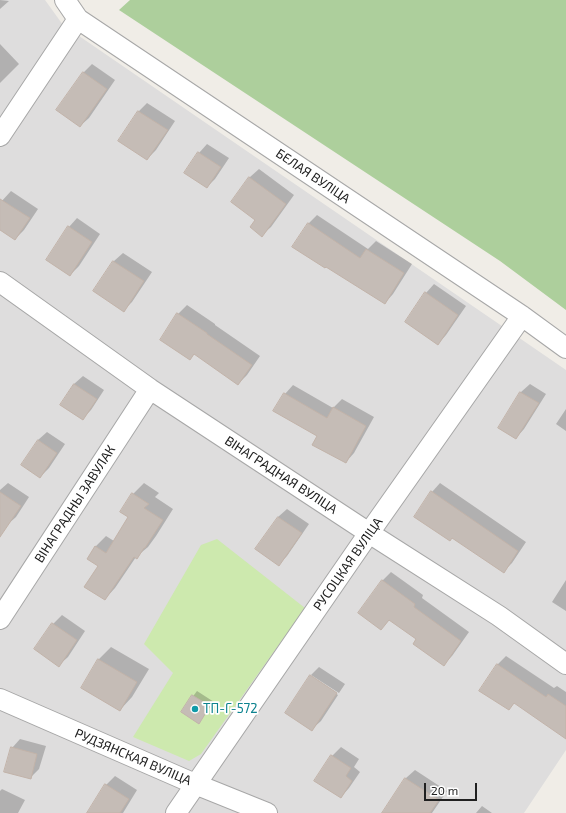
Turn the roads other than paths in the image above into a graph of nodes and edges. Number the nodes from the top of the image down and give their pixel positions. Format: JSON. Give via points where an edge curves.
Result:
{"nodes":[{"id":1,"x":65,"y":0,"type":"edge"},
{"id":2,"x":78,"y":19,"type":"junction"},
{"id":3,"x":0,"y":136,"type":"edge"},
{"id":4,"x":0,"y":282,"type":"edge"},
{"id":5,"x":522,"y":316,"type":"junction"},
{"id":6,"x":566,"y":348,"type":"edge"},
{"id":7,"x":150,"y":389,"type":"junction"},
{"id":8,"x":369,"y":533,"type":"junction"},
{"id":9,"x":0,"y":619,"type":"edge"},
{"id":10,"x":566,"y":664,"type":"edge"},
{"id":11,"x":0,"y":699,"type":"edge"},
{"id":12,"x":195,"y":784,"type":"junction"},
{"id":13,"x":176,"y":813,"type":"edge"},
{"id":14,"x":267,"y":813,"type":"edge"}],
"edges":[{"from":1,"to":2,"type":"street","name":"БЕЛАЯ ВУЛІЦА"},
{"from":2,"to":3,"type":"street"},
{"from":2,"to":5,"type":"street","name":"БЕЛАЯ ВУЛІЦА"},
{"from":4,"to":7,"type":"street","name":"ВІНАГРАДНАЯ ВУЛІЦА"},
{"from":5,"to":6,"type":"street","name":"БЕЛАЯ ВУЛІЦА"},
{"from":5,"to":8,"type":"street","name":"РУСОЦКАЯ ВУЛІЦА"},
{"from":7,"to":8,"type":"street","name":"ВІНАГРАДНАЯ ВУЛІЦА"},
{"from":7,"to":9,"type":"street","name":"ВІНАГРАДНЫ ЗАВУЛАК"},
{"from":8,"to":10,"type":"street","name":"ВІНАГРАДНАЯ ВУЛІЦА","via":[[499,616]]},
{"from":8,"to":12,"type":"street","name":"РУСОЦКАЯ ВУЛІЦА"},
{"from":11,"to":12,"type":"street","name":"РУДЗЯНСКАЯ ВУЛІЦА"},
{"from":12,"to":13,"type":"street","name":"РУСОЦКАЯ ВУЛІЦА"},
{"from":12,"to":14,"type":"street","name":"РУДЗЯНСКАЯ ВУЛІЦА"}]}
